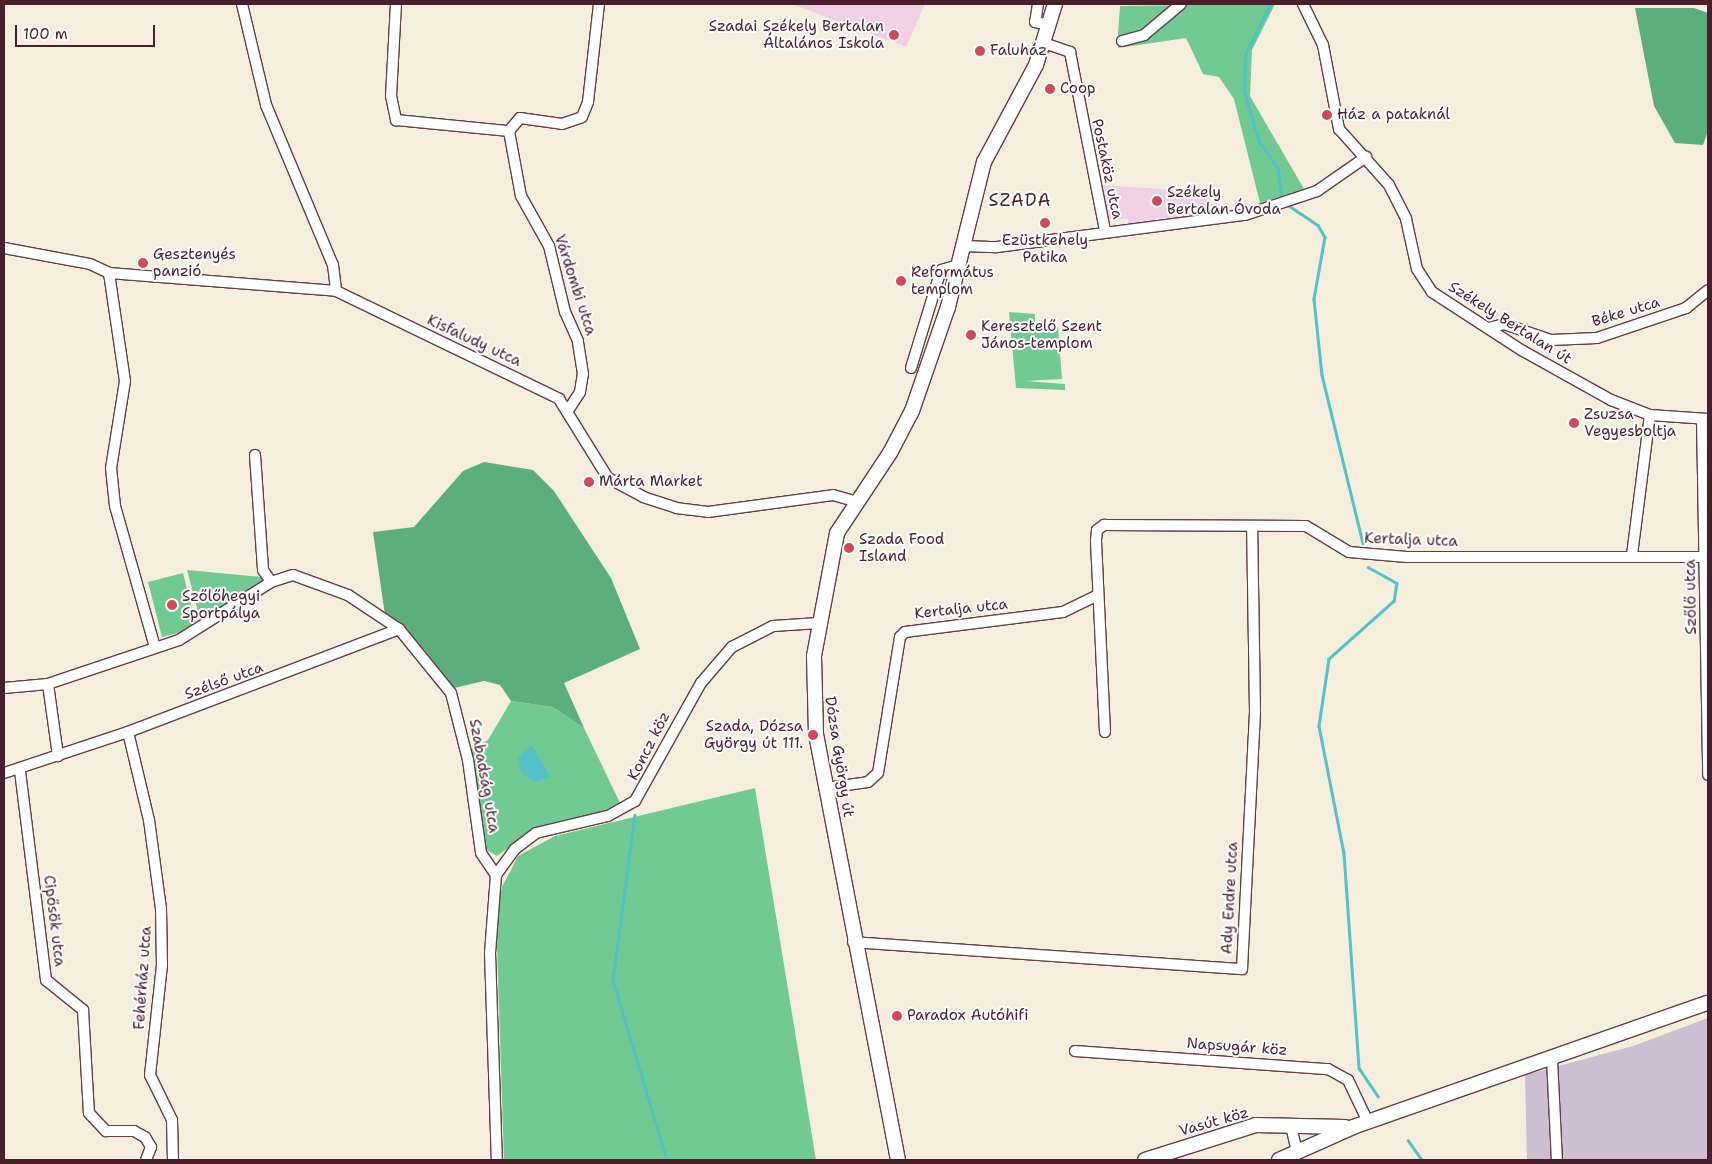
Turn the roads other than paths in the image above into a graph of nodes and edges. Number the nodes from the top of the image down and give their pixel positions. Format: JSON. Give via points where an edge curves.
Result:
{"nodes":[{"id":1,"x":242,"y":4,"type":"edge"},
{"id":2,"x":396,"y":4,"type":"edge"},
{"id":3,"x":599,"y":4,"type":"edge"},
{"id":4,"x":1038,"y":4,"type":"edge"},
{"id":5,"x":1054,"y":4,"type":"edge"},
{"id":6,"x":1181,"y":4,"type":"edge"},
{"id":7,"x":1303,"y":4,"type":"edge"},
{"id":8,"x":1049,"y":25,"type":"junction"},
{"id":9,"x":1122,"y":41,"type":"dead end"},
{"id":10,"x":1044,"y":42,"type":"junction"},
{"id":11,"x":509,"y":132,"type":"junction"},
{"id":12,"x":1366,"y":157,"type":"junction"},
{"id":13,"x":1105,"y":231,"type":"junction"},
{"id":14,"x":963,"y":246,"type":"junction"},
{"id":15,"x":4,"y":248,"type":"edge"},
{"id":16,"x":959,"y":265,"type":"junction"},
{"id":17,"x":109,"y":273,"type":"junction"},
{"id":18,"x":336,"y":290,"type":"junction"},
{"id":19,"x":1708,"y":290,"type":"edge"},
{"id":20,"x":1488,"y":328,"type":"junction"},
{"id":21,"x":911,"y":368,"type":"dead end"},
{"id":22,"x":569,"y":409,"type":"junction"},
{"id":23,"x":1650,"y":415,"type":"junction"},
{"id":24,"x":1705,"y":419,"type":"edge"},
{"id":25,"x":255,"y":455,"type":"dead end"},
{"id":26,"x":854,"y":501,"type":"junction"},
{"id":27,"x":1252,"y":528,"type":"junction"},
{"id":28,"x":1632,"y":555,"type":"junction"},
{"id":29,"x":1707,"y":557,"type":"edge"},
{"id":30,"x":271,"y":582,"type":"junction"},
{"id":31,"x":1098,"y":595,"type":"junction"},
{"id":32,"x":819,"y":623,"type":"junction"},
{"id":33,"x":399,"y":629,"type":"junction"},
{"id":34,"x":155,"y":647,"type":"junction"},
{"id":35,"x":48,"y":684,"type":"junction"},
{"id":36,"x":4,"y":688,"type":"edge"},
{"id":37,"x":128,"y":732,"type":"junction"},
{"id":38,"x":1105,"y":732,"type":"dead end"},
{"id":39,"x":58,"y":756,"type":"junction"},
{"id":40,"x":20,"y":770,"type":"junction"},
{"id":41,"x":4,"y":773,"type":"edge"},
{"id":42,"x":1708,"y":775,"type":"edge"},
{"id":43,"x":826,"y":788,"type":"junction"},
{"id":44,"x":496,"y":875,"type":"junction"},
{"id":45,"x":853,"y":942,"type":"junction"},
{"id":46,"x":1708,"y":1003,"type":"edge"},
{"id":47,"x":1075,"y":1052,"type":"dead end"},
{"id":48,"x":1552,"y":1059,"type":"junction"},
{"id":49,"x":1368,"y":1122,"type":"junction"},
{"id":50,"x":1291,"y":1126,"type":"junction"},
{"id":51,"x":1353,"y":1126,"type":"junction"},
{"id":52,"x":1297,"y":1152,"type":"junction"},
{"id":53,"x":146,"y":1160,"type":"edge"},
{"id":54,"x":173,"y":1160,"type":"edge"},
{"id":55,"x":497,"y":1160,"type":"edge"},
{"id":56,"x":898,"y":1160,"type":"edge"},
{"id":57,"x":1145,"y":1160,"type":"edge"},
{"id":58,"x":1279,"y":1160,"type":"edge"},
{"id":59,"x":1557,"y":1160,"type":"edge"}],
"edges":[{"from":1,"to":18,"type":"street","via":[[266,105],[333,265]]},
{"from":2,"to":11,"type":"street","via":[[390,96],[396,120]]},
{"from":3,"to":11,"type":"street","via":[[588,102],[582,117],[562,124],[520,118]]},
{"from":4,"to":8,"type":"street","via":[[1036,22]]},
{"from":5,"to":8,"type":"main road","name":"Dózsa György út"},
{"from":6,"to":9,"type":"street","via":[[1144,35]]},
{"from":7,"to":12,"type":"street","name":"Székely Bertalan út","via":[[1323,45],[1339,129]]},
{"from":8,"to":10,"type":"main road","name":"Dózsa György út"},
{"from":10,"to":13,"type":"street","name":"Postaköz utca","via":[[1068,49]]},
{"from":10,"to":14,"type":"main road","name":"Dózsa György út","via":[[984,162]]},
{"from":11,"to":22,"type":"street","name":"Várdombi utca","via":[[521,196],[549,246],[565,312],[578,341],[583,374],[580,392]]},
{"from":12,"to":13,"type":"street","via":[[1332,183],[1294,200],[1235,216]]},
{"from":12,"to":20,"type":"street","name":"Székely Bertalan út","via":[[1399,202],[1417,269],[1427,286]]},
{"from":13,"to":14,"type":"street","via":[[997,247]]},
{"from":14,"to":16,"type":"main road","name":"Dózsa György út"},
{"from":15,"to":17,"type":"street","via":[[90,264]]},
{"from":16,"to":21,"type":"street","via":[[941,270]]},
{"from":16,"to":26,"type":"main road","name":"Dózsa György út","via":[[909,416],[890,453]]},
{"from":17,"to":18,"type":"street"},
{"from":17,"to":34,"type":"street","via":[[125,381],[111,468],[115,506]]},
{"from":18,"to":22,"type":"street","name":"Kisfaludy utca","via":[[540,388]]},
{"from":19,"to":20,"type":"street","name":"Béke utca","via":[[1686,308],[1597,338],[1551,340],[1504,324]]},
{"from":20,"to":23,"type":"street","name":"Székely Bertalan út","via":[[1564,375]]},
{"from":22,"to":26,"type":"street","name":"Kisfaludy utca","via":[[602,472],[643,497],[708,512],[834,495]]},
{"from":23,"to":24,"type":"street","name":"Székely Bertalan út"},
{"from":23,"to":28,"type":"street"},
{"from":24,"to":29,"type":"street","name":"Szőlő utca"},
{"from":25,"to":30,"type":"street","via":[[263,570]]},
{"from":26,"to":32,"type":"main road","name":"Dózsa György út","via":[[837,533]]},
{"from":27,"to":28,"type":"street","name":"Kertalja utca","via":[[1306,526],[1349,552],[1398,556]]},
{"from":27,"to":31,"type":"street","name":"Kertalja utca","via":[[1104,525],[1097,530],[1096,540]]},
{"from":27,"to":45,"type":"street","name":"Ady Endre utca","via":[[1255,711],[1242,969]]},
{"from":28,"to":29,"type":"street","name":"Kertalja utca"},
{"from":29,"to":42,"type":"street","name":"Szőlő utca"},
{"from":30,"to":33,"type":"street","name":"Szabadság utca","via":[[300,576],[348,595]]},
{"from":30,"to":34,"type":"street","name":"Szabadság utca","via":[[195,632]]},
{"from":31,"to":38,"type":"street","name":"Kertalja utca"},
{"from":31,"to":43,"type":"street","name":"Kertalja utca","via":[[1063,612],[905,632],[900,637],[878,773],[868,782]]},
{"from":32,"to":43,"type":"main road","name":"Dózsa György út","via":[[812,684]]},
{"from":32,"to":44,"type":"street","name":"Koncz köz","via":[[773,626],[732,647],[700,683],[635,801],[608,816],[536,833],[515,849]]},
{"from":33,"to":37,"type":"street","name":"Szélső utca"},
{"from":33,"to":44,"type":"street","name":"Szabadság utca","via":[[451,692],[468,760],[481,852]]},
{"from":34,"to":35,"type":"street","name":"Szabadság utca"},
{"from":35,"to":36,"type":"street","name":"Szabadság utca"},
{"from":35,"to":39,"type":"street"},
{"from":37,"to":39,"type":"street","name":"Szélső utca"},
{"from":37,"to":54,"type":"street","name":"Fehérház utca","via":[[149,820],[163,926],[150,1082],[170,1111]]},
{"from":39,"to":40,"type":"street","name":"Szélső utca"},
{"from":40,"to":41,"type":"street","name":"Szélső utca"},
{"from":40,"to":53,"type":"street","name":"Cipősök utca","via":[[46,980],[83,1010],[89,1113],[106,1131],[134,1131],[145,1137],[151,1148]]},
{"from":43,"to":45,"type":"main road","name":"Dózsa György út"},
{"from":44,"to":55,"type":"street","via":[[490,943]]},
{"from":45,"to":56,"type":"main road","name":"Dózsa György út"},
{"from":46,"to":48,"type":"main road"},
{"from":47,"to":49,"type":"street","name":"Napsugár köz","via":[[1328,1069],[1348,1080]]},
{"from":48,"to":49,"type":"main road"},
{"from":48,"to":59,"type":"street"},
{"from":49,"to":51,"type":"main road"},
{"from":50,"to":51,"type":"main road","name":"Vasút köz"},
{"from":50,"to":52,"type":"street"},
{"from":50,"to":57,"type":"main road","name":"Vasút köz","via":[[1235,1130]]},
{"from":51,"to":52,"type":"main road"},
{"from":52,"to":58,"type":"main road"}]}
